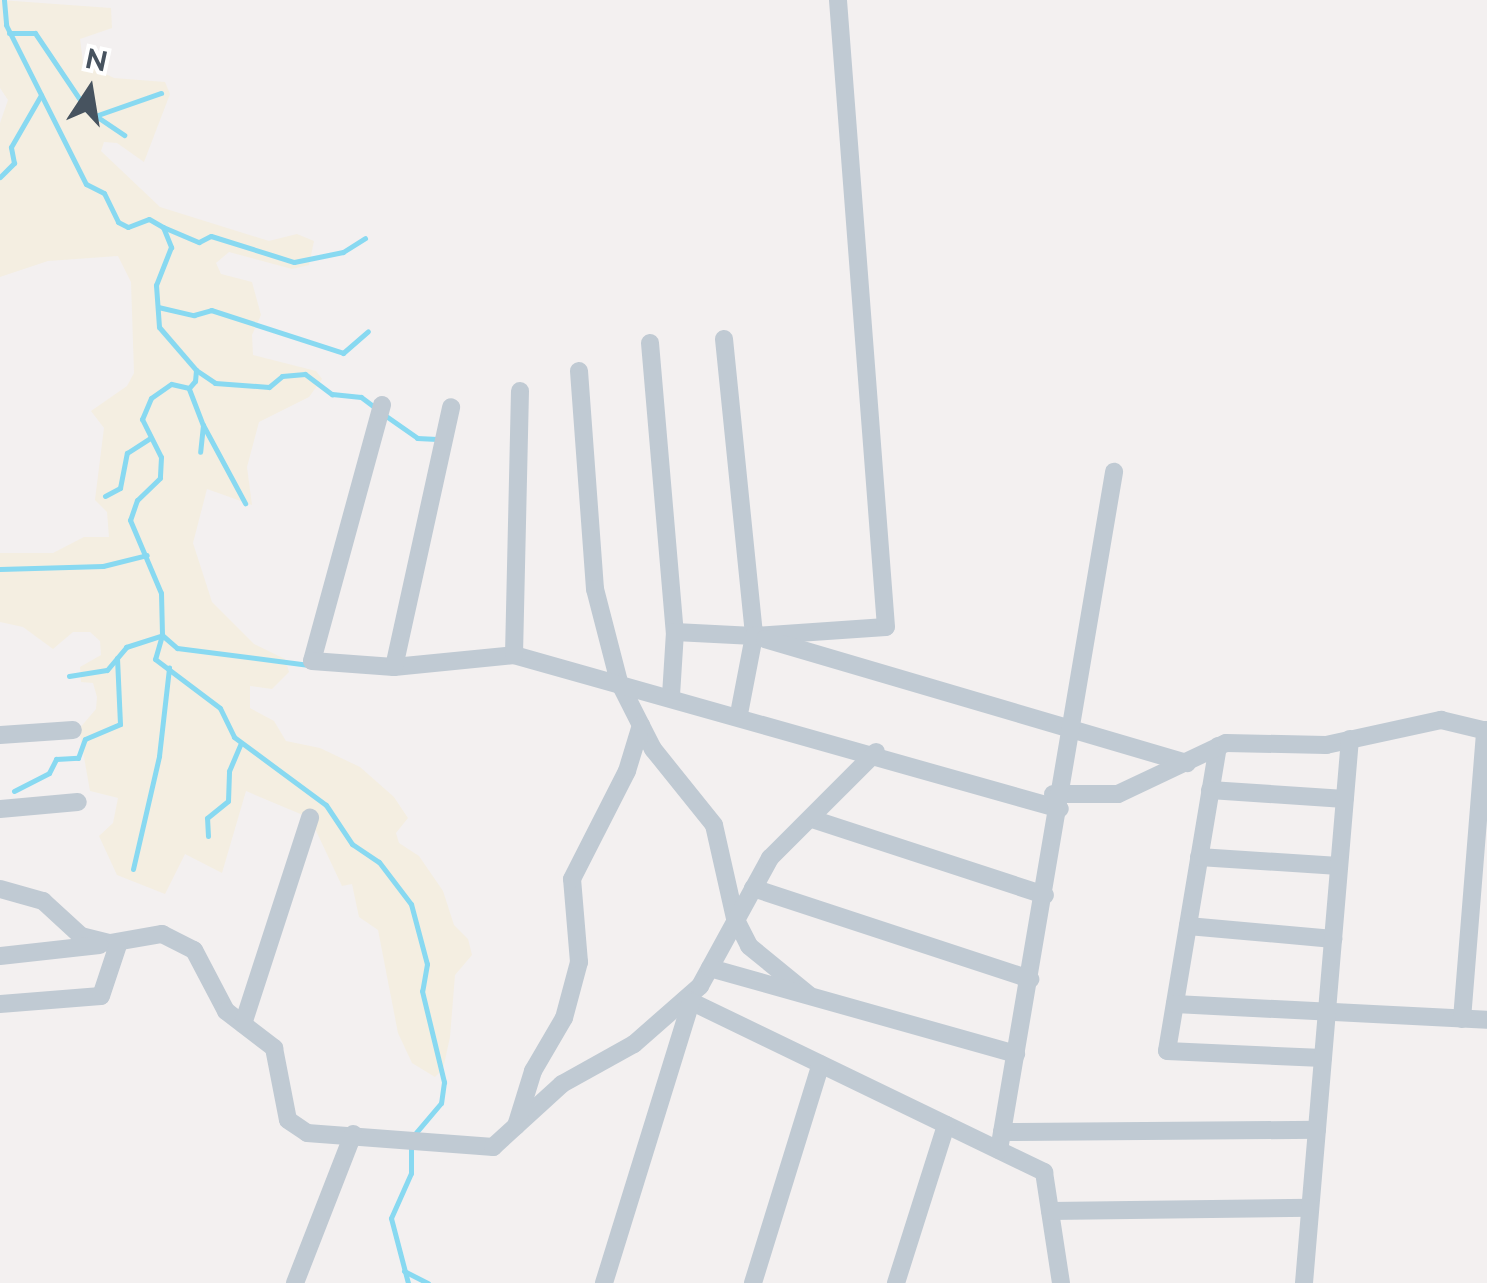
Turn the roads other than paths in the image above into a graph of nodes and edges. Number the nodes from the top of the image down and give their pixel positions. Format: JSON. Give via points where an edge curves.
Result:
{"nodes":[{"id":1,"x":838,"y":0,"type":"edge"},
{"id":2,"x":724,"y":339,"type":"dead end"},
{"id":3,"x":650,"y":343,"type":"dead end"},
{"id":4,"x":579,"y":371,"type":"dead end"},
{"id":5,"x":520,"y":392,"type":"dead end"},
{"id":6,"x":382,"y":404,"type":"dead end"},
{"id":7,"x":452,"y":407,"type":"dead end"},
{"id":8,"x":1114,"y":472,"type":"dead end"},
{"id":9,"x":674,"y":632,"type":"junction"},
{"id":10,"x":754,"y":636,"type":"junction"},
{"id":11,"x":514,"y":655,"type":"junction"},
{"id":12,"x":394,"y":667,"type":"junction"},
{"id":13,"x":620,"y":682,"type":"junction"},
{"id":14,"x":672,"y":696,"type":"junction"},
{"id":15,"x":739,"y":714,"type":"junction"},
{"id":16,"x":641,"y":725,"type":"junction"},
{"id":17,"x":1068,"y":728,"type":"junction"},
{"id":18,"x":73,"y":730,"type":"dead end"},
{"id":19,"x":1486,"y":731,"type":"edge"},
{"id":20,"x":0,"y":735,"type":"edge"},
{"id":21,"x":1350,"y":739,"type":"junction"},
{"id":22,"x":1218,"y":746,"type":"junction"},
{"id":23,"x":876,"y":752,"type":"junction"},
{"id":24,"x":1187,"y":763,"type":"junction"},
{"id":25,"x":1210,"y":790,"type":"junction"},
{"id":26,"x":1345,"y":799,"type":"junction"},
{"id":27,"x":1062,"y":801,"type":"junction"},
{"id":28,"x":78,"y":802,"type":"dead end"},
{"id":29,"x":0,"y":808,"type":"edge"},
{"id":30,"x":310,"y":818,"type":"dead end"},
{"id":31,"x":812,"y":819,"type":"junction"},
{"id":32,"x":1481,"y":856,"type":"edge"},
{"id":33,"x":1199,"y":857,"type":"junction"},
{"id":34,"x":1339,"y":866,"type":"junction"},
{"id":35,"x":753,"y":888,"type":"junction"},
{"id":36,"x":0,"y":890,"type":"edge"},
{"id":37,"x":1044,"y":896,"type":"junction"},
{"id":38,"x":735,"y":918,"type":"junction"},
{"id":39,"x":1188,"y":926,"type":"junction"},
{"id":40,"x":1333,"y":940,"type":"junction"},
{"id":41,"x":1478,"y":940,"type":"edge"},
{"id":42,"x":114,"y":943,"type":"junction"},
{"id":43,"x":0,"y":956,"type":"edge"},
{"id":44,"x":710,"y":968,"type":"junction"},
{"id":45,"x":1030,"y":979,"type":"junction"},
{"id":46,"x":808,"y":995,"type":"junction"},
{"id":47,"x":688,"y":1000,"type":"junction"},
{"id":48,"x":0,"y":1004,"type":"edge"},
{"id":49,"x":1174,"y":1004,"type":"junction"},
{"id":50,"x":1327,"y":1014,"type":"junction"},
{"id":51,"x":1462,"y":1020,"type":"junction"},
{"id":52,"x":1487,"y":1020,"type":"edge"},
{"id":53,"x":243,"y":1024,"type":"junction"},
{"id":54,"x":1016,"y":1054,"type":"junction"},
{"id":55,"x":1323,"y":1058,"type":"junction"},
{"id":56,"x":821,"y":1064,"type":"junction"},
{"id":57,"x":946,"y":1125,"type":"junction"},
{"id":58,"x":516,"y":1126,"type":"junction"},
{"id":59,"x":1317,"y":1130,"type":"junction"},
{"id":60,"x":354,"y":1134,"type":"junction"},
{"id":61,"x":1001,"y":1141,"type":"junction"},
{"id":62,"x":1310,"y":1208,"type":"junction"},
{"id":63,"x":1050,"y":1211,"type":"junction"},
{"id":64,"x":295,"y":1283,"type":"edge"},
{"id":65,"x":604,"y":1283,"type":"edge"},
{"id":66,"x":753,"y":1283,"type":"edge"},
{"id":67,"x":896,"y":1283,"type":"edge"},
{"id":68,"x":1062,"y":1283,"type":"edge"},
{"id":69,"x":1304,"y":1283,"type":"edge"}],
"edges":[{"from":1,"to":10,"type":"street","via":[[886,627]]},
{"from":2,"to":10,"type":"street"},
{"from":3,"to":9,"type":"street"},
{"from":4,"to":13,"type":"street","via":[[595,589]]},
{"from":5,"to":11,"type":"street"},
{"from":6,"to":12,"type":"street","via":[[312,662]]},
{"from":7,"to":12,"type":"street"},
{"from":8,"to":17,"type":"street"},
{"from":9,"to":10,"type":"street"},
{"from":9,"to":14,"type":"street"},
{"from":10,"to":15,"type":"street"},
{"from":10,"to":17,"type":"street"},
{"from":11,"to":12,"type":"street"},
{"from":11,"to":13,"type":"street"},
{"from":13,"to":14,"type":"street"},
{"from":13,"to":16,"type":"street"},
{"from":14,"to":15,"type":"street"},
{"from":15,"to":23,"type":"street"},
{"from":16,"to":38,"type":"street","via":[[714,825]]},
{"from":16,"to":58,"type":"street","via":[[620,785],[572,879],[579,962],[564,1018],[533,1071]]},
{"from":17,"to":24,"type":"street"},
{"from":17,"to":27,"type":"street"},
{"from":18,"to":20,"type":"street"},
{"from":19,"to":21,"type":"street","via":[[1441,720]]},
{"from":19,"to":32,"type":"street"},
{"from":21,"to":22,"type":"street"},
{"from":21,"to":26,"type":"street"},
{"from":22,"to":24,"type":"street"},
{"from":22,"to":25,"type":"street"},
{"from":23,"to":27,"type":"street","via":[[1021,796]]},
{"from":23,"to":31,"type":"street"},
{"from":24,"to":27,"type":"street","via":[[1118,794]]},
{"from":25,"to":26,"type":"street"},
{"from":25,"to":33,"type":"street"},
{"from":26,"to":34,"type":"street"},
{"from":27,"to":37,"type":"street"},
{"from":28,"to":29,"type":"street"},
{"from":30,"to":53,"type":"street"},
{"from":31,"to":35,"type":"street","via":[[770,858]]},
{"from":31,"to":37,"type":"street"},
{"from":32,"to":41,"type":"street"},
{"from":33,"to":34,"type":"street"},
{"from":33,"to":39,"type":"street"},
{"from":34,"to":40,"type":"street"},
{"from":35,"to":38,"type":"street"},
{"from":35,"to":45,"type":"street"},
{"from":36,"to":42,"type":"street","via":[[43,901],[81,936]]},
{"from":37,"to":45,"type":"street"},
{"from":38,"to":44,"type":"street"},
{"from":38,"to":46,"type":"street","via":[[749,946]]},
{"from":39,"to":40,"type":"street"},
{"from":39,"to":49,"type":"street"},
{"from":40,"to":50,"type":"street"},
{"from":41,"to":51,"type":"street"},
{"from":42,"to":43,"type":"street"},
{"from":42,"to":48,"type":"street","via":[[101,996]]},
{"from":42,"to":53,"type":"street","via":[[162,934],[194,950],[226,1011]]},
{"from":44,"to":46,"type":"street"},
{"from":44,"to":47,"type":"street"},
{"from":45,"to":54,"type":"street"},
{"from":46,"to":54,"type":"street"},
{"from":47,"to":56,"type":"street"},
{"from":47,"to":58,"type":"street","via":[[634,1044],[562,1084]]},
{"from":47,"to":65,"type":"street"},
{"from":49,"to":50,"type":"street"},
{"from":49,"to":55,"type":"street","via":[[1166,1051]]},
{"from":50,"to":51,"type":"street"},
{"from":50,"to":55,"type":"street"},
{"from":51,"to":52,"type":"street"},
{"from":53,"to":60,"type":"street","via":[[274,1048],[288,1120],[307,1133]]},
{"from":54,"to":61,"type":"street"},
{"from":55,"to":59,"type":"street"},
{"from":56,"to":57,"type":"street"},
{"from":56,"to":66,"type":"street"},
{"from":57,"to":61,"type":"street"},
{"from":57,"to":67,"type":"street"},
{"from":58,"to":60,"type":"street","via":[[493,1147]]},
{"from":59,"to":61,"type":"street"},
{"from":59,"to":62,"type":"street"},
{"from":60,"to":64,"type":"street"},
{"from":61,"to":63,"type":"street","via":[[1044,1172]]},
{"from":62,"to":63,"type":"street"},
{"from":62,"to":69,"type":"street"},
{"from":63,"to":68,"type":"street"}]}
